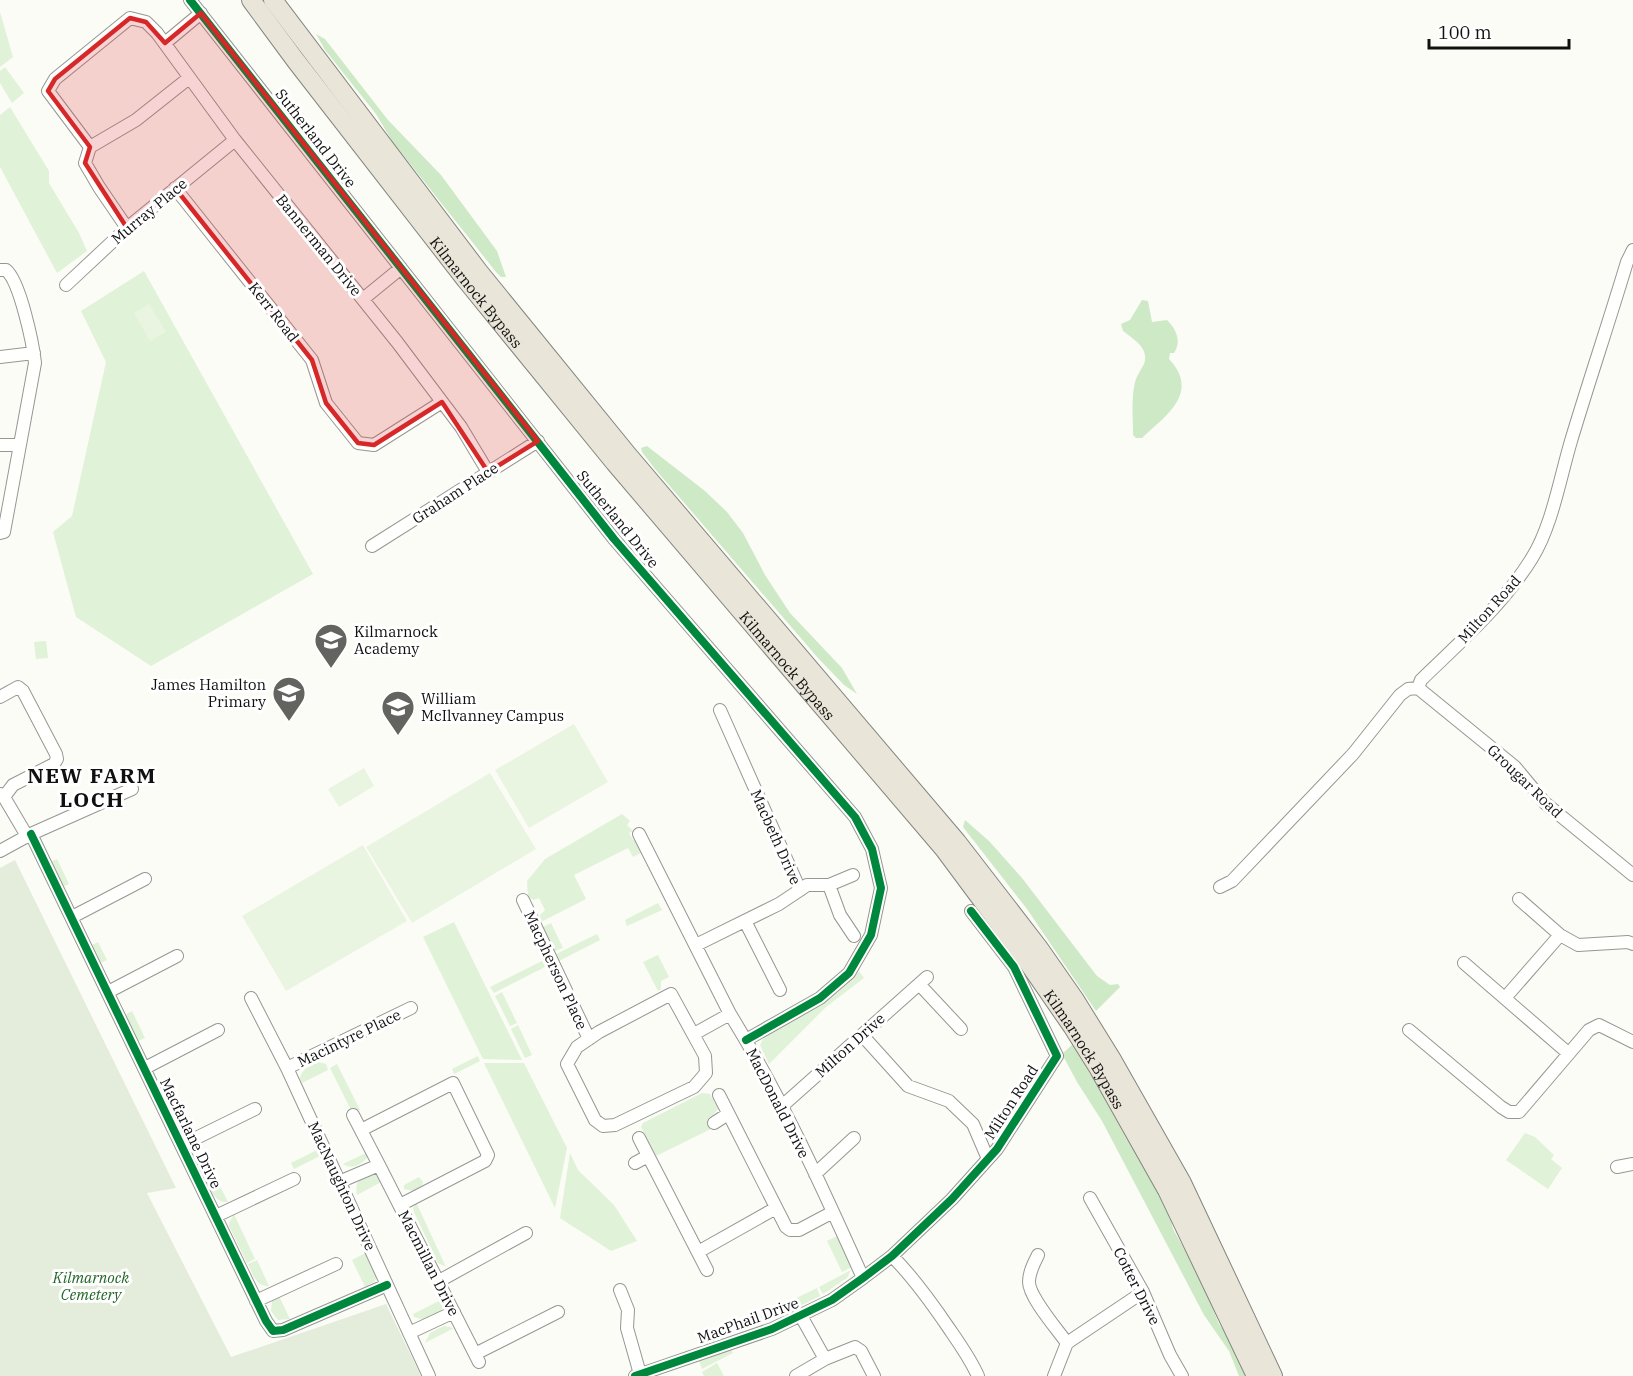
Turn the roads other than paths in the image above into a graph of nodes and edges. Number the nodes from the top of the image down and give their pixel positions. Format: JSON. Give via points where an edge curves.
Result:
{"nodes":[{"id":1,"x":190,"y":0,"type":"edge"},
{"id":2,"x":251,"y":0,"type":"edge"},
{"id":3,"x":273,"y":0,"type":"edge"},
{"id":4,"x":201,"y":13,"type":"junction"},
{"id":5,"x":165,"y":44,"type":"junction"},
{"id":6,"x":189,"y":78,"type":"junction"},
{"id":7,"x":235,"y":140,"type":"junction"},
{"id":8,"x":90,"y":147,"type":"junction"},
{"id":9,"x":175,"y":188,"type":"junction"},
{"id":10,"x":128,"y":228,"type":"junction"},
{"id":11,"x":1633,"y":250,"type":"edge"},
{"id":12,"x":401,"y":268,"type":"junction"},
{"id":13,"x":3,"y":270,"type":"edge"},
{"id":14,"x":66,"y":285,"type":"dead end"},
{"id":15,"x":363,"y":299,"type":"junction"},
{"id":16,"x":34,"y":353,"type":"junction"},
{"id":17,"x":0,"y":357,"type":"edge"},
{"id":18,"x":442,"y":402,"type":"junction"},
{"id":19,"x":538,"y":441,"type":"junction"},
{"id":20,"x":0,"y":445,"type":"edge"},
{"id":21,"x":20,"y":445,"type":"junction"},
{"id":22,"x":488,"y":472,"type":"junction"},
{"id":23,"x":2,"y":532,"type":"edge"},
{"id":24,"x":372,"y":546,"type":"dead end"},
{"id":25,"x":1418,"y":688,"type":"junction"},
{"id":26,"x":0,"y":697,"type":"edge"},
{"id":27,"x":720,"y":710,"type":"dead end"},
{"id":28,"x":132,"y":789,"type":"dead end"},
{"id":29,"x":2,"y":796,"type":"edge"},
{"id":30,"x":639,"y":834,"type":"dead end"},
{"id":31,"x":29,"y":835,"type":"junction"},
{"id":32,"x":0,"y":851,"type":"edge"},
{"id":33,"x":1633,"y":874,"type":"edge"},
{"id":34,"x":853,"y":875,"type":"dead end"},
{"id":35,"x":145,"y":879,"type":"dead end"},
{"id":36,"x":829,"y":885,"type":"junction"},
{"id":37,"x":1220,"y":887,"type":"dead end"},
{"id":38,"x":800,"y":890,"type":"junction"},
{"id":39,"x":1519,"y":899,"type":"dead end"},
{"id":40,"x":523,"y":900,"type":"dead end"},
{"id":41,"x":971,"y":911,"type":"dead end"},
{"id":42,"x":72,"y":917,"type":"junction"},
{"id":43,"x":745,"y":921,"type":"junction"},
{"id":44,"x":1560,"y":935,"type":"junction"},
{"id":45,"x":854,"y":936,"type":"dead end"},
{"id":46,"x":1633,"y":944,"type":"edge"},
{"id":47,"x":696,"y":945,"type":"junction"},
{"id":48,"x":177,"y":957,"type":"dead end"},
{"id":49,"x":1464,"y":963,"type":"dead end"},
{"id":50,"x":780,"y":990,"type":"dead end"},
{"id":51,"x":108,"y":993,"type":"junction"},
{"id":52,"x":251,"y":998,"type":"dead end"},
{"id":53,"x":1505,"y":998,"type":"junction"},
{"id":54,"x":411,"y":1008,"type":"dead end"},
{"id":55,"x":730,"y":1014,"type":"junction"},
{"id":56,"x":961,"y":1029,"type":"dead end"},
{"id":57,"x":218,"y":1030,"type":"dead end"},
{"id":58,"x":1409,"y":1030,"type":"dead end"},
{"id":59,"x":693,"y":1034,"type":"junction"},
{"id":60,"x":862,"y":1035,"type":"junction"},
{"id":61,"x":588,"y":1039,"type":"junction"},
{"id":62,"x":746,"y":1040,"type":"junction"},
{"id":63,"x":1633,"y":1042,"type":"edge"},
{"id":64,"x":1568,"y":1053,"type":"junction"},
{"id":65,"x":145,"y":1068,"type":"junction"},
{"id":66,"x":287,"y":1068,"type":"junction"},
{"id":67,"x":719,"y":1095,"type":"dead end"},
{"id":68,"x":781,"y":1107,"type":"junction"},
{"id":69,"x":255,"y":1109,"type":"dead end"},
{"id":70,"x":728,"y":1114,"type":"junction"},
{"id":71,"x":353,"y":1115,"type":"dead end"},
{"id":72,"x":714,"y":1123,"type":"dead end"},
{"id":73,"x":361,"y":1130,"type":"junction"},
{"id":74,"x":639,"y":1138,"type":"dead end"},
{"id":75,"x":854,"y":1138,"type":"dead end"},
{"id":76,"x":182,"y":1145,"type":"junction"},
{"id":77,"x":648,"y":1156,"type":"junction"},
{"id":78,"x":988,"y":1159,"type":"junction"},
{"id":79,"x":635,"y":1163,"type":"dead end"},
{"id":80,"x":1633,"y":1164,"type":"edge"},
{"id":81,"x":379,"y":1165,"type":"junction"},
{"id":82,"x":1617,"y":1167,"type":"dead end"},
{"id":83,"x":815,"y":1174,"type":"junction"},
{"id":84,"x":294,"y":1179,"type":"dead end"},
{"id":85,"x":339,"y":1182,"type":"junction"},
{"id":86,"x":1090,"y":1198,"type":"dead end"},
{"id":87,"x":400,"y":1205,"type":"junction"},
{"id":88,"x":776,"y":1208,"type":"junction"},
{"id":89,"x":833,"y":1212,"type":"junction"},
{"id":90,"x":216,"y":1216,"type":"junction"},
{"id":91,"x":526,"y":1233,"type":"dead end"},
{"id":92,"x":698,"y":1252,"type":"junction"},
{"id":93,"x":1038,"y":1254,"type":"dead end"},
{"id":94,"x":892,"y":1256,"type":"junction"},
{"id":95,"x":336,"y":1264,"type":"dead end"},
{"id":96,"x":707,"y":1270,"type":"dead end"},
{"id":97,"x":863,"y":1278,"type":"junction"},
{"id":98,"x":438,"y":1281,"type":"junction"},
{"id":99,"x":387,"y":1285,"type":"junction"},
{"id":100,"x":620,"y":1290,"type":"dead end"},
{"id":101,"x":1143,"y":1292,"type":"junction"},
{"id":102,"x":256,"y":1301,"type":"junction"},
{"id":103,"x":454,"y":1312,"type":"junction"},
{"id":104,"x":558,"y":1312,"type":"dead end"},
{"id":105,"x":801,"y":1316,"type":"junction"},
{"id":106,"x":409,"y":1333,"type":"junction"},
{"id":107,"x":1067,"y":1343,"type":"junction"},
{"id":108,"x":825,"y":1359,"type":"junction"},
{"id":109,"x":638,"y":1375,"type":"edge"},
{"id":110,"x":429,"y":1376,"type":"edge"},
{"id":111,"x":796,"y":1376,"type":"edge"},
{"id":112,"x":874,"y":1376,"type":"edge"},
{"id":113,"x":978,"y":1376,"type":"edge"},
{"id":114,"x":1054,"y":1376,"type":"edge"},
{"id":115,"x":1182,"y":1376,"type":"edge"},
{"id":116,"x":1256,"y":1376,"type":"edge"},
{"id":117,"x":1273,"y":1376,"type":"edge"}],
"edges":[{"from":1,"to":4,"type":"street","name":"Sutherland Drive"},
{"from":2,"to":116,"type":"highway","name":"Kilmarnock Bypass","via":[[474,290],[687,548],[944,849],[1025,957],[1094,1060],[1167,1190]]},
{"from":3,"to":117,"type":"highway","name":"Kilmarnock Bypass","via":[[479,272],[627,454],[957,842],[1038,946],[1111,1059],[1182,1183]]},
{"from":4,"to":5,"type":"street"},
{"from":4,"to":12,"type":"street","name":"Sutherland Drive"},
{"from":5,"to":6,"type":"street","name":"Bannerman Drive"},
{"from":5,"to":8,"type":"street","name":"Bannerman Drive","via":[[146,21],[130,18],[55,78],[48,91]]},
{"from":6,"to":7,"type":"street","name":"Bannerman Drive"},
{"from":6,"to":8,"type":"street","via":[[136,120]]},
{"from":7,"to":9,"type":"street","name":"Murray Place"},
{"from":7,"to":15,"type":"street","name":"Bannerman Drive"},
{"from":8,"to":10,"type":"street","via":[[85,163]]},
{"from":9,"to":10,"type":"street","name":"Murray Place"},
{"from":9,"to":18,"type":"street","name":"Kerr Road","via":[[312,360],[326,403],[358,443],[374,445]]},
{"from":10,"to":14,"type":"street","name":"Murray Place"},
{"from":11,"to":25,"type":"street","name":"Milton Road","via":[[1536,550],[1494,607],[1421,680]]},
{"from":12,"to":15,"type":"street"},
{"from":12,"to":19,"type":"street","name":"Sutherland Drive"},
{"from":13,"to":16,"type":"street","via":[[15,280]]},
{"from":15,"to":18,"type":"street","name":"Bannerman Drive"},
{"from":16,"to":17,"type":"street"},
{"from":16,"to":21,"type":"street"},
{"from":18,"to":22,"type":"street","name":"Bannerman Drive"},
{"from":19,"to":22,"type":"street","name":"Graham Place"},
{"from":19,"to":62,"type":"street","name":"Sutherland Drive","via":[[614,539],[855,817],[872,849],[881,888],[871,935],[849,973],[820,998]]},
{"from":20,"to":21,"type":"street"},
{"from":21,"to":23,"type":"street"},
{"from":22,"to":24,"type":"street","name":"Graham Place"},
{"from":25,"to":33,"type":"street","name":"Grougar Road","via":[[1515,767],[1545,804]]},
{"from":25,"to":37,"type":"street","name":"Milton Road","via":[[1400,695],[1353,754],[1232,881]]},
{"from":26,"to":29,"type":"street","via":[[18,687],[23,691],[57,759]]},
{"from":27,"to":38,"type":"street","name":"Macbeth Drive"},
{"from":28,"to":31,"type":"street"},
{"from":29,"to":31,"type":"street","name":"Macfarlane Drive"},
{"from":30,"to":47,"type":"street","name":"MacDonald Drive"},
{"from":31,"to":32,"type":"street"},
{"from":31,"to":42,"type":"street","name":"Macfarlane Drive"},
{"from":34,"to":36,"type":"street"},
{"from":35,"to":42,"type":"street"},
{"from":36,"to":38,"type":"street","via":[[807,885]]},
{"from":36,"to":45,"type":"street","via":[[840,915]]},
{"from":38,"to":43,"type":"street","name":"Macbeth Drive"},
{"from":39,"to":44,"type":"street"},
{"from":40,"to":61,"type":"street","name":"Macpherson Place"},
{"from":41,"to":78,"type":"street","name":"Milton Road","via":[[1014,966],[1057,1056]]},
{"from":42,"to":51,"type":"street","name":"Macfarlane Drive"},
{"from":43,"to":47,"type":"street","name":"Macbeth Drive"},
{"from":43,"to":50,"type":"street"},
{"from":44,"to":46,"type":"street","via":[[1578,945]]},
{"from":44,"to":53,"type":"street"},
{"from":47,"to":55,"type":"street","name":"MacDonald Drive"},
{"from":48,"to":51,"type":"street"},
{"from":49,"to":53,"type":"street"},
{"from":51,"to":65,"type":"street","name":"Macfarlane Drive"},
{"from":52,"to":66,"type":"street","name":"MacNaughton Drive"},
{"from":53,"to":64,"type":"street"},
{"from":54,"to":66,"type":"street","name":"Macintyre Place"},
{"from":55,"to":59,"type":"street"},
{"from":55,"to":62,"type":"street","name":"MacDonald Drive"},
{"from":56,"to":60,"type":"street","name":"Milton Drive","via":[[923,981]]},
{"from":57,"to":65,"type":"street"},
{"from":58,"to":64,"type":"street","via":[[1509,1112],[1519,1112]]},
{"from":59,"to":61,"type":"street","via":[[671,994]]},
{"from":59,"to":61,"type":"street","via":[[705,1056],[706,1073],[694,1087],[615,1125],[603,1126],[595,1120],[567,1064],[577,1047]]},
{"from":60,"to":68,"type":"street","name":"Milton Drive"},
{"from":60,"to":78,"type":"street","via":[[908,1086],[949,1101],[973,1124]]},
{"from":62,"to":68,"type":"street","name":"MacDonald Drive"},
{"from":63,"to":64,"type":"street","via":[[1599,1025]]},
{"from":65,"to":76,"type":"street","name":"Macfarlane Drive"},
{"from":66,"to":85,"type":"street","name":"MacNaughton Drive"},
{"from":67,"to":70,"type":"street"},
{"from":68,"to":83,"type":"street","name":"MacDonald Drive"},
{"from":69,"to":76,"type":"street"},
{"from":70,"to":72,"type":"street"},
{"from":70,"to":88,"type":"street"},
{"from":71,"to":73,"type":"street","name":"Macmillan Drive"},
{"from":73,"to":81,"type":"street","name":"Macmillan Drive"},
{"from":73,"to":87,"type":"street","via":[[453,1083],[488,1155],[485,1161]]},
{"from":74,"to":77,"type":"street"},
{"from":75,"to":83,"type":"street"},
{"from":76,"to":90,"type":"street","name":"Macfarlane Drive"},
{"from":77,"to":79,"type":"street"},
{"from":77,"to":92,"type":"street"},
{"from":78,"to":94,"type":"street","name":"Milton Road"},
{"from":80,"to":82,"type":"street"},
{"from":81,"to":85,"type":"street"},
{"from":81,"to":87,"type":"street","name":"Macmillan Drive"},
{"from":83,"to":89,"type":"street","name":"MacDonald Drive"},
{"from":84,"to":90,"type":"street"},
{"from":85,"to":99,"type":"street","name":"MacNaughton Drive"},
{"from":86,"to":101,"type":"street","name":"Cotter Drive"},
{"from":87,"to":98,"type":"street","name":"Macmillan Drive"},
{"from":88,"to":89,"type":"street","via":[[786,1227],[795,1231]]},
{"from":88,"to":92,"type":"street"},
{"from":89,"to":97,"type":"street","name":"MacDonald Drive"},
{"from":90,"to":102,"type":"street","name":"Macfarlane Drive"},
{"from":91,"to":98,"type":"street"},
{"from":92,"to":96,"type":"street"},
{"from":93,"to":107,"type":"street","via":[[1029,1283],[1032,1293]]},
{"from":94,"to":97,"type":"street","name":"MacPhail Drive"},
{"from":94,"to":113,"type":"street","via":[[929,1300]]},
{"from":95,"to":102,"type":"street"},
{"from":97,"to":105,"type":"street","name":"MacPhail Drive"},
{"from":98,"to":103,"type":"street","name":"Macmillan Drive"},
{"from":99,"to":102,"type":"street","name":"Macfarlane Drive","via":[[283,1330],[273,1331]]},
{"from":99,"to":106,"type":"street","name":"MacNaughton Drive"},
{"from":100,"to":109,"type":"street","via":[[628,1310],[627,1328]]},
{"from":101,"to":107,"type":"street"},
{"from":101,"to":115,"type":"street","name":"Cotter Drive"},
{"from":103,"to":104,"type":"street","name":"Macmillan Drive","via":[[477,1358]]},
{"from":103,"to":106,"type":"street"},
{"from":105,"to":108,"type":"street"},
{"from":105,"to":109,"type":"street","name":"MacPhail Drive"},
{"from":106,"to":110,"type":"street","name":"MacNaughton Drive"},
{"from":107,"to":114,"type":"street"},
{"from":108,"to":111,"type":"street"},
{"from":108,"to":112,"type":"street","via":[[855,1347],[861,1350]]}]}
